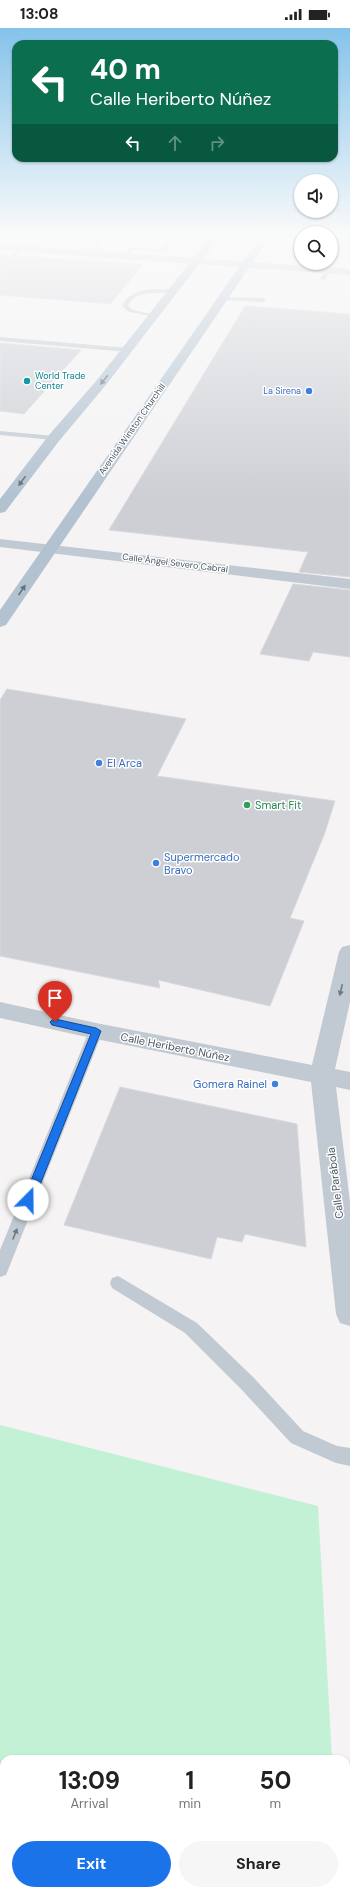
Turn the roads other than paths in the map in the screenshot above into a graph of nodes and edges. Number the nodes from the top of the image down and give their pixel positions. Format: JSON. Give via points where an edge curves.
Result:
{"nodes":[{"id":1,"x":148,"y":324,"type":"edge"},
{"id":2,"x":205,"y":324,"type":"edge"},
{"id":3,"x":0,"y":339,"type":"edge"},
{"id":4,"x":128,"y":350,"type":"junction"},
{"id":5,"x":0,"y":433,"type":"edge"},
{"id":6,"x":54,"y":438,"type":"junction"},
{"id":7,"x":6,"y":495,"type":"edge"},
{"id":8,"x":0,"y":509,"type":"edge"},
{"id":9,"x":0,"y":543,"type":"edge"},
{"id":10,"x":50,"y":548,"type":"junction"},
{"id":11,"x":350,"y":584,"type":"edge"},
{"id":12,"x":0,"y":622,"type":"edge"},
{"id":13,"x":350,"y":952,"type":"edge"},
{"id":14,"x":0,"y":1010,"type":"edge"},
{"id":15,"x":96,"y":1031,"type":"junction"},
{"id":16,"x":322,"y":1075,"type":"junction"},
{"id":17,"x":350,"y":1081,"type":"edge"},
{"id":18,"x":0,"y":1270,"type":"edge"},
{"id":19,"x":118,"y":1283,"type":"dead end"},
{"id":20,"x":350,"y":1314,"type":"edge"},
{"id":21,"x":350,"y":1457,"type":"edge"}],
"edges":[{"from":1,"to":4,"type":"main road"},
{"from":2,"to":10,"type":"main road","name":"Avenida Winston Churchill"},
{"from":3,"to":4,"type":"lane"},
{"from":4,"to":6,"type":"main road","one_way":true},
{"from":5,"to":6,"type":"lane"},
{"from":6,"to":7,"type":"main road","one_way":true},
{"from":7,"to":8,"type":"main road"},
{"from":9,"to":10,"type":"street","name":"Calle Ángel Severo Cabral"},
{"from":10,"to":11,"type":"street","name":"Calle Ángel Severo Cabral"},
{"from":12,"to":10,"type":"main road","name":"Avenida Winston Churchill","one_way":true},
{"from":13,"to":16,"type":"street","name":"Calle Parábola","one_way":true},
{"from":14,"to":15,"type":"street","name":"Calle Heriberto Núñez"},
{"from":15,"to":16,"type":"street","name":"Calle Heriberto Núñez"},
{"from":18,"to":15,"type":"lane","one_way":true},
{"from":16,"to":17,"type":"street","name":"Calle Heriberto Núñez"},
{"from":16,"to":20,"type":"street","name":"Calle Parábola"},
{"from":19,"to":21,"type":"lane","via":[[191,1328],[297,1437],[336,1454]]}]}
